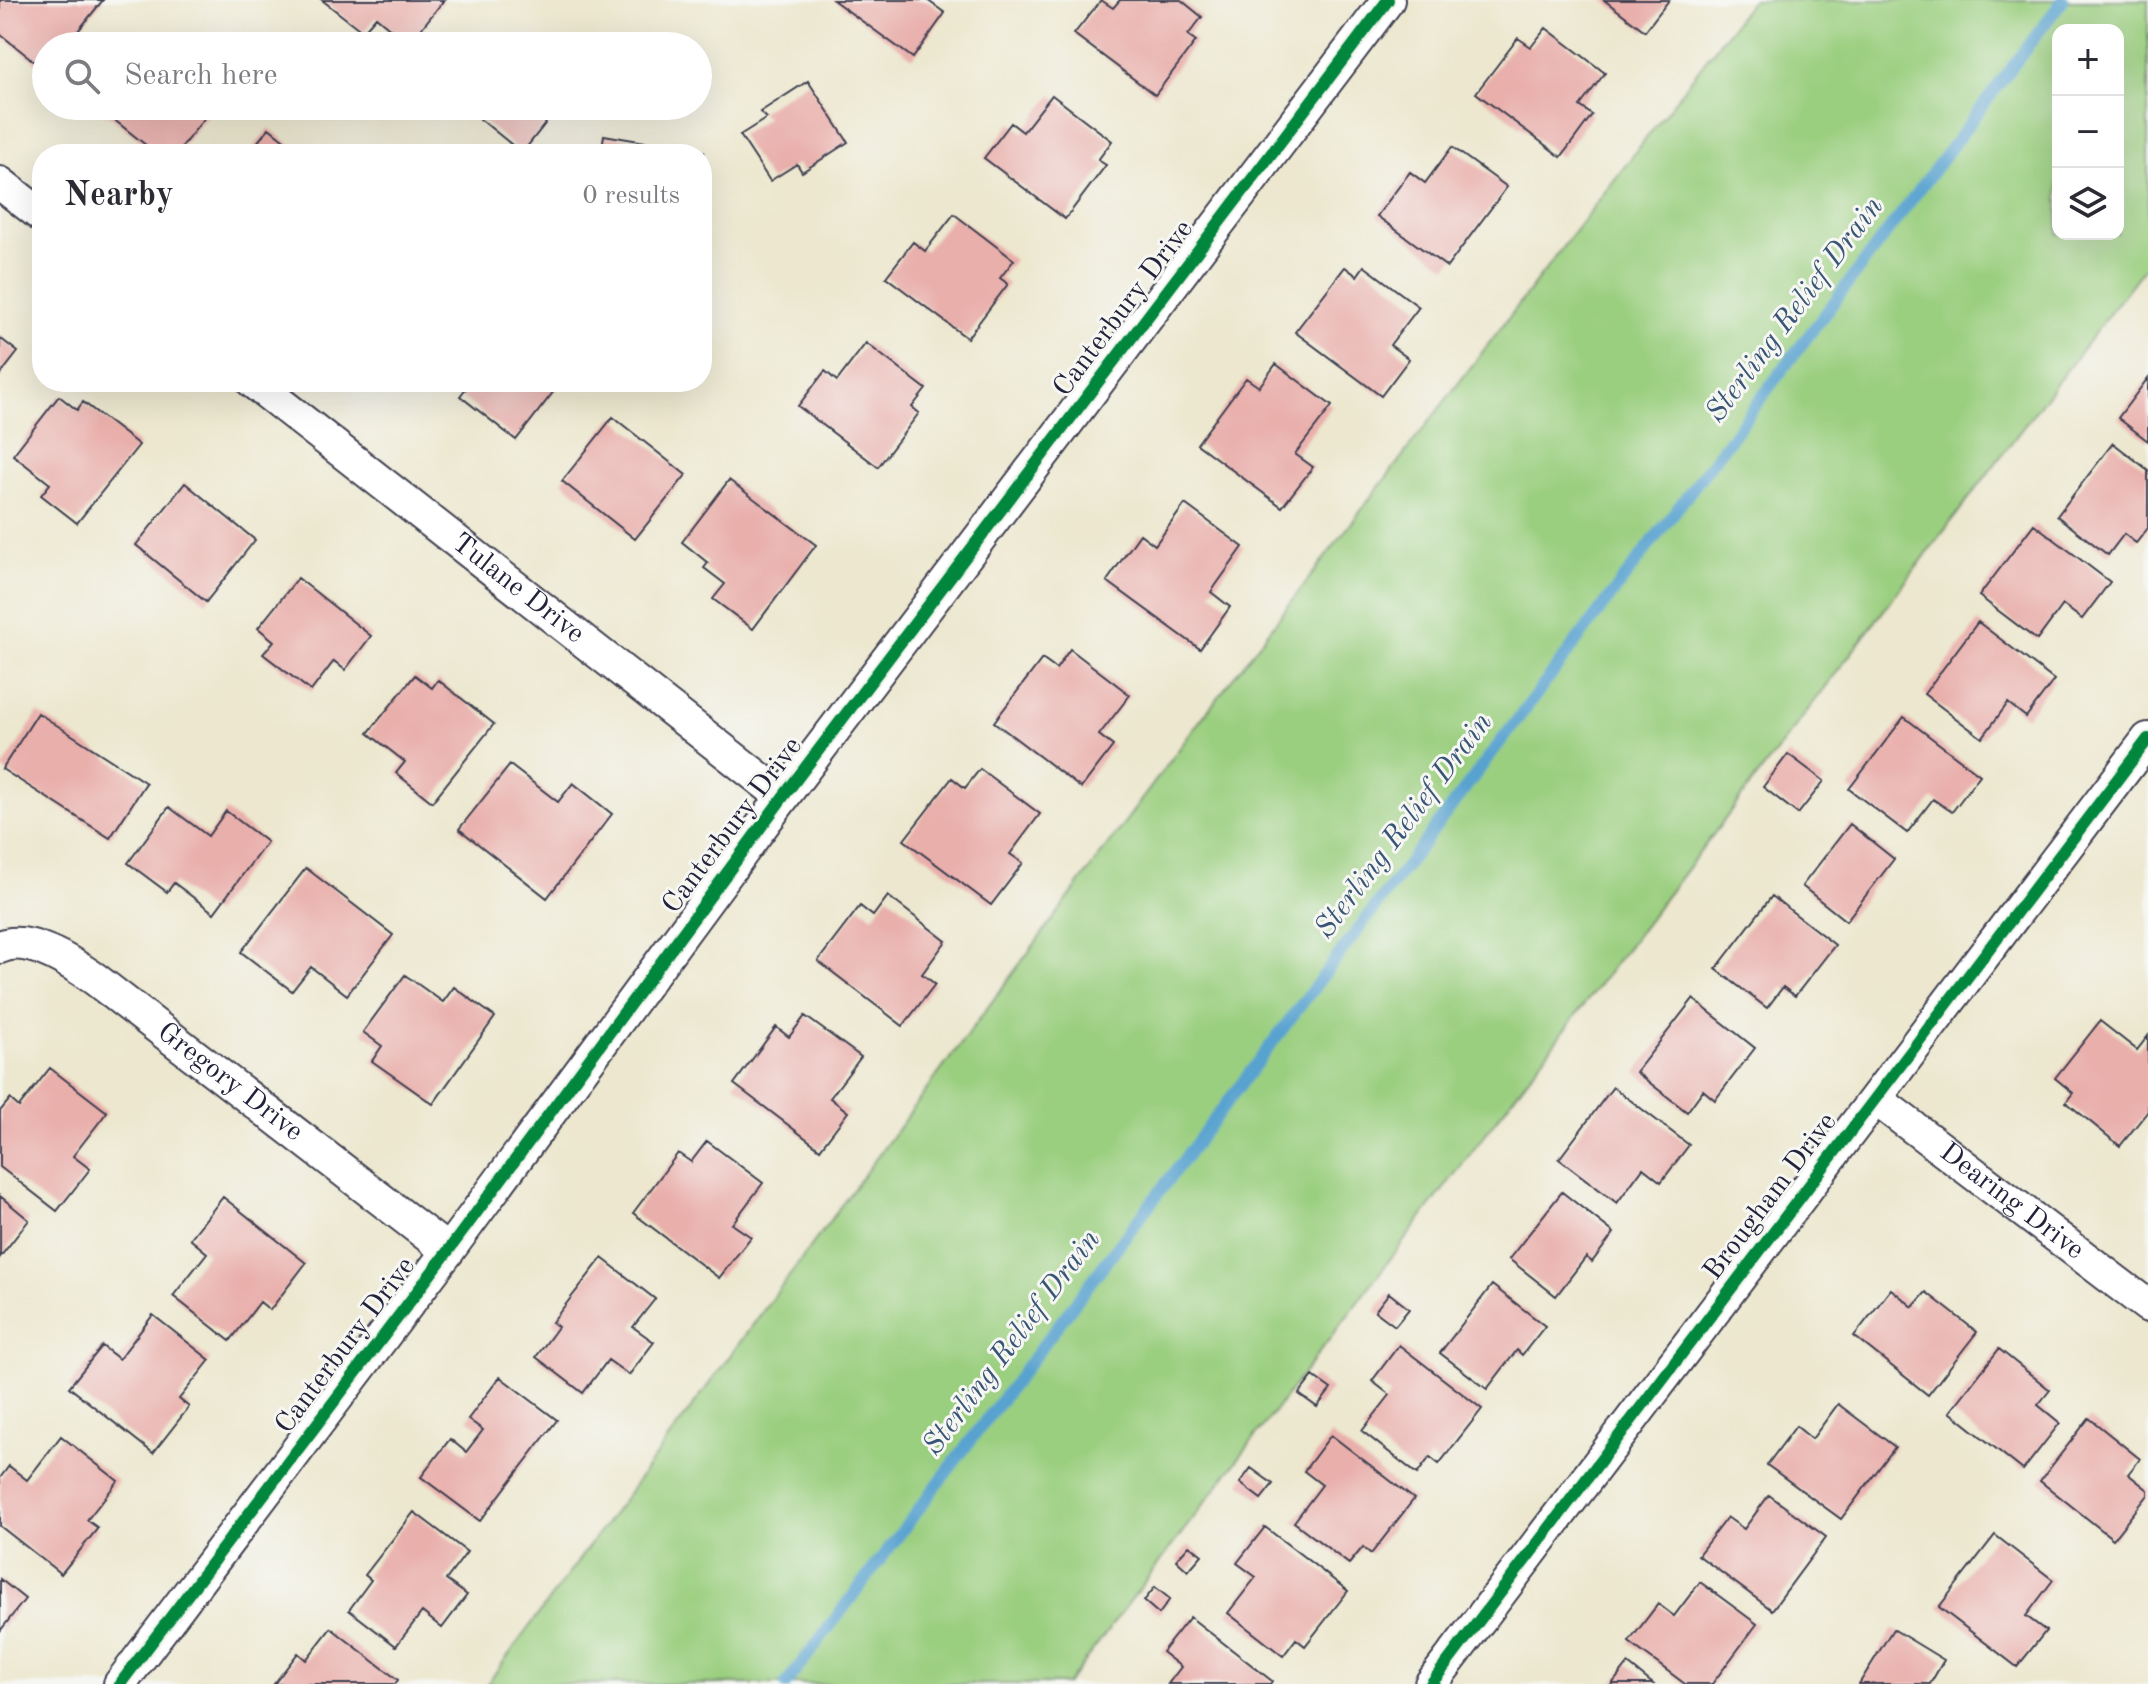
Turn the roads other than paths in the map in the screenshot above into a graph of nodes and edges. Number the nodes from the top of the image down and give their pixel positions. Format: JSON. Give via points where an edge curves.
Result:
{"nodes":[{"id":1,"x":1388,"y":0,"type":"edge"},
{"id":2,"x":0,"y":183,"type":"edge"},
{"id":3,"x":32,"y":208,"type":"edge"},
{"id":4,"x":266,"y":392,"type":"edge"},
{"id":5,"x":2148,"y":739,"type":"edge"},
{"id":6,"x":783,"y":797,"type":"junction"},
{"id":7,"x":0,"y":947,"type":"edge"},
{"id":8,"x":1876,"y":1099,"type":"junction"},
{"id":9,"x":448,"y":1251,"type":"junction"},
{"id":10,"x":2148,"y":1306,"type":"edge"},
{"id":11,"x":120,"y":1684,"type":"edge"},
{"id":12,"x":1431,"y":1684,"type":"edge"}],
"edges":[{"from":1,"to":6,"type":"street","name":"Canterbury Drive"},
{"from":2,"to":3,"type":"street"},
{"from":4,"to":6,"type":"street","name":"Tulane Drive"},
{"from":5,"to":8,"type":"street","name":"Brougham Drive"},
{"from":6,"to":9,"type":"street","name":"Canterbury Drive"},
{"from":7,"to":9,"type":"street","name":"Gregory Drive","via":[[37,947],[68,960]]},
{"from":8,"to":10,"type":"street","name":"Dearing Drive"},
{"from":8,"to":12,"type":"street","name":"Brougham Drive"},
{"from":9,"to":11,"type":"street","name":"Canterbury Drive"}]}
